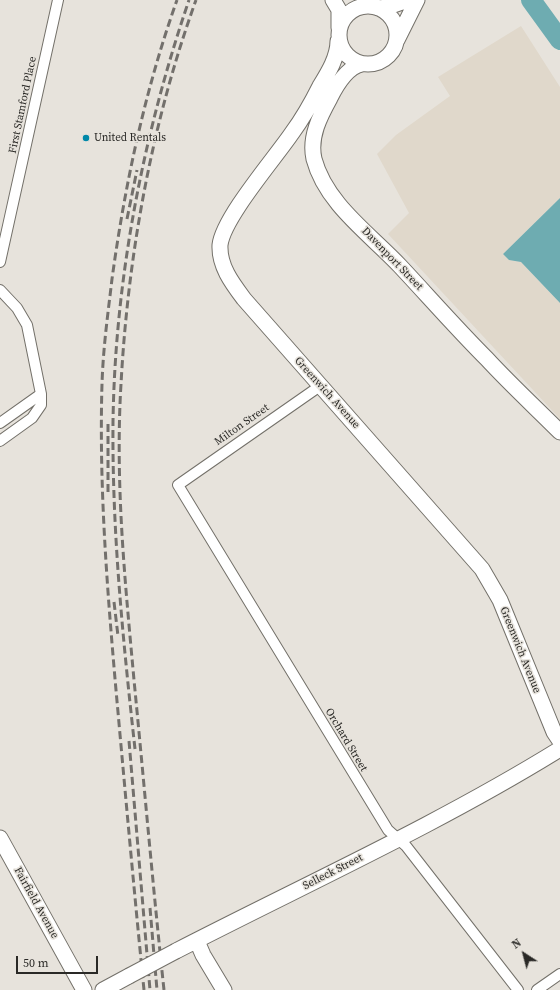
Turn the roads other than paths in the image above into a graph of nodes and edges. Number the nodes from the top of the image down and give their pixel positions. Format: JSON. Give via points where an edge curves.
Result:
{"nodes":[{"id":1,"x":58,"y":0,"type":"edge"},
{"id":2,"x":333,"y":0,"type":"edge"},
{"id":3,"x":408,"y":0,"type":"edge"},
{"id":4,"x":417,"y":0,"type":"edge"},
{"id":5,"x":368,"y":4,"type":"edge"},
{"id":6,"x":339,"y":35,"type":"junction"},
{"id":7,"x":397,"y":40,"type":"junction"},
{"id":8,"x":362,"y":64,"type":"junction"},
{"id":9,"x":0,"y":262,"type":"edge"},
{"id":10,"x":0,"y":290,"type":"edge"},
{"id":11,"x":320,"y":386,"type":"junction"},
{"id":12,"x":40,"y":394,"type":"junction"},
{"id":13,"x":0,"y":424,"type":"edge"},
{"id":14,"x":560,"y":432,"type":"edge"},
{"id":15,"x":0,"y":440,"type":"edge"},
{"id":16,"x":178,"y":485,"type":"joint"},
{"id":17,"x":560,"y":741,"type":"edge"},
{"id":18,"x":560,"y":749,"type":"edge"},
{"id":19,"x":0,"y":838,"type":"edge"},
{"id":20,"x":398,"y":839,"type":"junction"},
{"id":21,"x":197,"y":941,"type":"junction"},
{"id":22,"x":560,"y":974,"type":"edge"},
{"id":23,"x":84,"y":990,"type":"edge"},
{"id":24,"x":103,"y":990,"type":"edge"},
{"id":25,"x":224,"y":990,"type":"edge"},
{"id":26,"x":518,"y":990,"type":"edge"},
{"id":27,"x":536,"y":990,"type":"edge"}],
"edges":[{"from":1,"to":9,"type":"street","name":"First Stamford Place"},
{"from":2,"to":6,"type":"main road","name":"Greenwich Avenue","via":[[339,14]]},
{"from":3,"to":5,"type":"main road","via":[[388,7]]},
{"from":4,"to":7,"type":"main road"},
{"from":5,"to":6,"type":"main road","via":[[349,12],[342,20]]},
{"from":5,"to":7,"type":"main road","via":[[386,12],[393,20]]},
{"from":6,"to":8,"type":"main road","via":[[345,55]]},
{"from":6,"to":11,"type":"main road","name":"Greenwich Avenue","via":[[337,52],[330,68],[302,118],[228,222],[220,244],[224,268],[232,284]]},
{"from":7,"to":8,"type":"main road","via":[[391,53],[384,60],[375,64]]},
{"from":8,"to":14,"type":"main road","name":"Davenport Street","via":[[342,79],[318,121],[313,149],[321,177],[341,207],[400,265],[487,360]]},
{"from":10,"to":12,"type":"street","via":[[17,308],[27,325]]},
{"from":11,"to":16,"type":"street","name":"Milton Street"},
{"from":11,"to":17,"type":"main road","name":"Greenwich Avenue","via":[[488,577]]},
{"from":12,"to":13,"type":"street"},
{"from":12,"to":15,"type":"street","via":[[41,405],[32,418]]},
{"from":16,"to":20,"type":"street","name":"Orchard Street","via":[[388,830]]},
{"from":18,"to":20,"type":"main road","name":"Selleck Street"},
{"from":19,"to":23,"type":"main road","name":"Fairfield Avenue"},
{"from":20,"to":21,"type":"main road","name":"Selleck Street"},
{"from":20,"to":26,"type":"street","name":"Orchard Street"},
{"from":21,"to":24,"type":"main road","name":"Selleck Street","bridge":true},
{"from":21,"to":25,"type":"main road"},
{"from":22,"to":27,"type":"street"}]}
